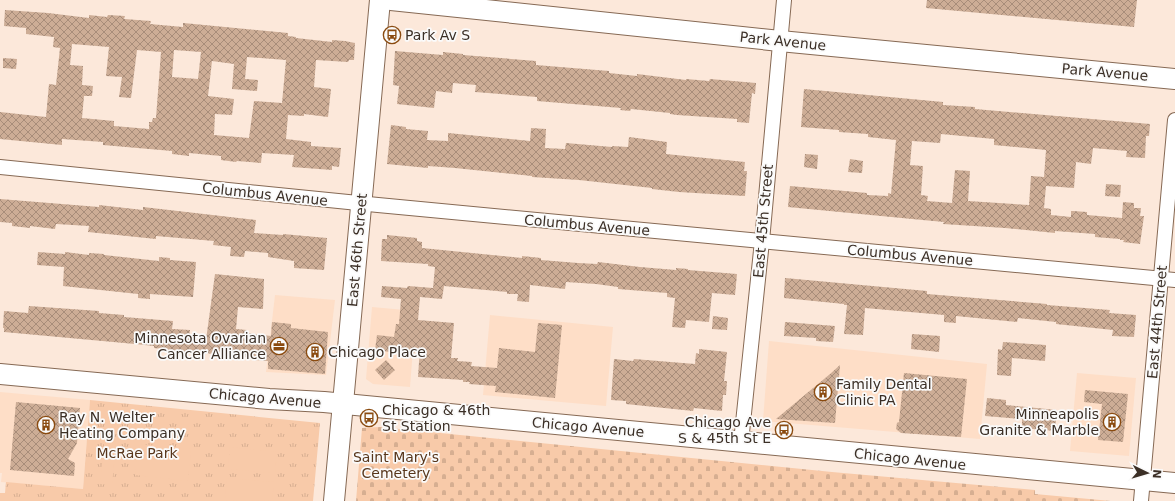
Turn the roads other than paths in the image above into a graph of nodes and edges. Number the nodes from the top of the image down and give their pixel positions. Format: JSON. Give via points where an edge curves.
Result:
{"nodes":[{"id":1,"x":380,"y":0,"type":"edge"},
{"id":2,"x":391,"y":0,"type":"edge"},
{"id":3,"x":784,"y":0,"type":"edge"},
{"id":4,"x":780,"y":41,"type":"junction"},
{"id":5,"x":1175,"y":79,"type":"edge"},
{"id":6,"x":1175,"y":120,"type":"edge"},
{"id":7,"x":0,"y":167,"type":"edge"},
{"id":8,"x":362,"y":203,"type":"junction"},
{"id":9,"x":762,"y":241,"type":"junction"},
{"id":10,"x":1161,"y":279,"type":"junction"},
{"id":11,"x":1175,"y":280,"type":"edge"},
{"id":12,"x":0,"y":374,"type":"edge"},
{"id":13,"x":343,"y":404,"type":"junction"},
{"id":14,"x":742,"y":442,"type":"junction"},
{"id":15,"x":1143,"y":480,"type":"junction"},
{"id":16,"x":1175,"y":484,"type":"edge"},
{"id":17,"x":334,"y":501,"type":"edge"},
{"id":18,"x":1141,"y":501,"type":"edge"}],
"edges":[{"from":1,"to":8,"type":"street","name":"East 46th Street"},
{"from":2,"to":4,"type":"street","name":"Park Avenue"},
{"from":3,"to":4,"type":"street","name":"East 45th Street"},
{"from":4,"to":5,"type":"street","name":"Park Avenue"},
{"from":4,"to":9,"type":"street","name":"East 45th Street"},
{"from":6,"to":10,"type":"street","name":"East 44th Street"},
{"from":7,"to":8,"type":"street","name":"Columbus Avenue"},
{"from":8,"to":9,"type":"street","name":"Columbus Avenue"},
{"from":8,"to":13,"type":"street","name":"East 46th Street"},
{"from":9,"to":10,"type":"street","name":"Columbus Avenue"},
{"from":9,"to":14,"type":"street","name":"East 45th Street"},
{"from":10,"to":11,"type":"street","name":"Columbus Avenue"},
{"from":10,"to":15,"type":"street","name":"East 44th Street"},
{"from":12,"to":13,"type":"street","name":"Chicago Avenue"},
{"from":13,"to":14,"type":"street","name":"Chicago Avenue"},
{"from":13,"to":17,"type":"street","name":"East 46th Street"},
{"from":14,"to":15,"type":"street","name":"Chicago Avenue"},
{"from":15,"to":16,"type":"street","name":"Chicago Avenue"},
{"from":15,"to":18,"type":"street","name":"East 44th Street"}]}
